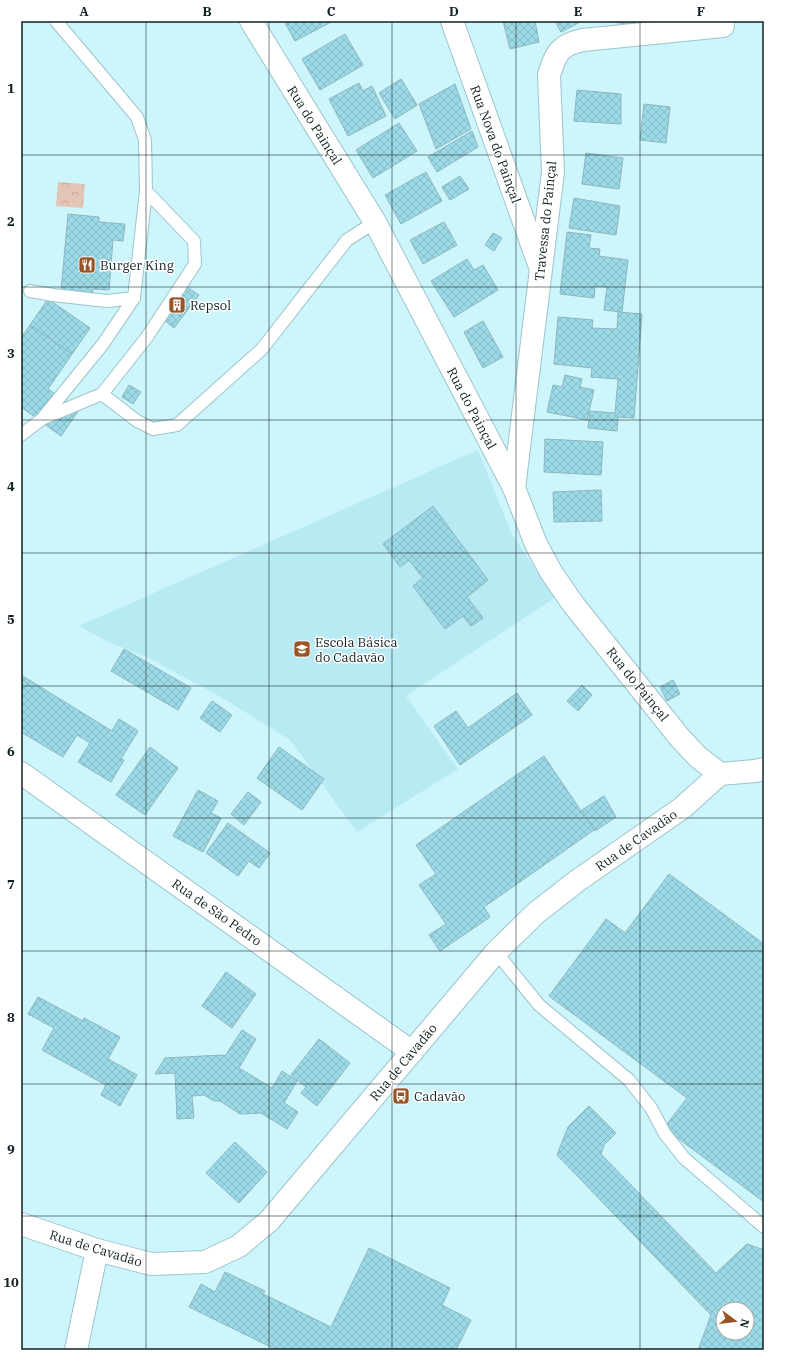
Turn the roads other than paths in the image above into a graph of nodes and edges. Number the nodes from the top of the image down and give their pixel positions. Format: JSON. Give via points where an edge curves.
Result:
{"nodes":[{"id":1,"x":56,"y":21,"type":"edge"},
{"id":2,"x":251,"y":21,"type":"edge"},
{"id":3,"x":452,"y":21,"type":"edge"},
{"id":4,"x":723,"y":26,"type":"dead end"},
{"id":5,"x":146,"y":191,"type":"junction"},
{"id":6,"x":375,"y":222,"type":"junction"},
{"id":7,"x":540,"y":267,"type":"junction"},
{"id":8,"x":30,"y":291,"type":"dead end"},
{"id":9,"x":134,"y":298,"type":"junction"},
{"id":10,"x":102,"y":394,"type":"junction"},
{"id":11,"x":42,"y":419,"type":"junction"},
{"id":12,"x":21,"y":435,"type":"edge"},
{"id":13,"x":514,"y":488,"type":"junction"},
{"id":14,"x":764,"y":769,"type":"edge"},
{"id":15,"x":21,"y":773,"type":"edge"},
{"id":16,"x":720,"y":774,"type":"junction"},
{"id":17,"x":496,"y":952,"type":"junction"},
{"id":18,"x":412,"y":1052,"type":"junction"},
{"id":19,"x":21,"y":1224,"type":"edge"},
{"id":20,"x":764,"y":1227,"type":"edge"},
{"id":21,"x":97,"y":1250,"type":"junction"},
{"id":22,"x":76,"y":1350,"type":"edge"}],
"edges":[{"from":1,"to":5,"type":"lane","via":[[137,117],[145,140]]},
{"from":2,"to":6,"type":"street","name":"Rua do Painçal"},
{"from":3,"to":7,"type":"street","name":"Rua Nova do Painçal"},
{"from":4,"to":7,"type":"street","name":"Travessa do Painçal","via":[[583,40],[571,42],[561,48],[549,75],[553,172]]},
{"from":5,"to":9,"type":"lane"},
{"from":5,"to":10,"type":"lane","via":[[194,241],[195,264],[147,337]]},
{"from":6,"to":10,"type":"lane","via":[[347,240],[262,349],[177,425],[153,429],[137,421]]},
{"from":6,"to":13,"type":"street","name":"Rua do Painçal"},
{"from":7,"to":13,"type":"street","name":"Travessa do Painçal"},
{"from":8,"to":9,"type":"lane","via":[[107,301]]},
{"from":9,"to":11,"type":"lane","via":[[103,344]]},
{"from":10,"to":11,"type":"lane"},
{"from":11,"to":12,"type":"lane"},
{"from":13,"to":16,"type":"street","name":"Rua do Painçal","via":[[536,544],[573,604],[680,738],[698,757]]},
{"from":14,"to":16,"type":"street"},
{"from":15,"to":18,"type":"street","name":"Rua de São Pedro"},
{"from":16,"to":17,"type":"street","name":"Rua de Cavadão","via":[[682,808],[577,881],[536,913]]},
{"from":17,"to":18,"type":"street","name":"Rua de Cavadão"},
{"from":17,"to":20,"type":"lane","via":[[540,1005],[629,1080],[684,1158]]},
{"from":18,"to":21,"type":"street","name":"Rua de Cavadão","via":[[269,1220],[239,1246],[205,1262],[151,1264]]},
{"from":19,"to":21,"type":"street","name":"Rua de Cavadão"},
{"from":21,"to":22,"type":"street"}]}
